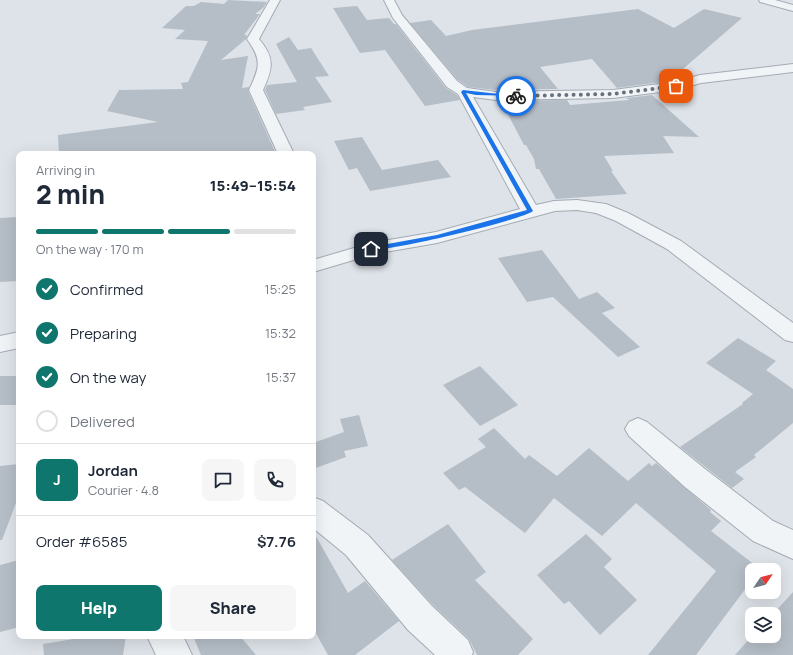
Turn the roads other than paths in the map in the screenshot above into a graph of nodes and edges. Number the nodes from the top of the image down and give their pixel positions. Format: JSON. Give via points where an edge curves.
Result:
{"nodes":[{"id":1,"x":275,"y":0,"type":"edge"},
{"id":2,"x":389,"y":0,"type":"edge"},
{"id":3,"x":764,"y":0,"type":"edge"},
{"id":4,"x":793,"y":8,"type":"edge"},
{"id":5,"x":793,"y":68,"type":"edge"},
{"id":6,"x":463,"y":92,"type":"junction"},
{"id":7,"x":285,"y":151,"type":"edge"},
{"id":8,"x":530,"y":211,"type":"junction"},
{"id":9,"x":316,"y":262,"type":"edge"},
{"id":10,"x":793,"y":334,"type":"edge"},
{"id":11,"x":16,"y":341,"type":"edge"},
{"id":12,"x":0,"y":344,"type":"edge"},
{"id":13,"x":638,"y":429,"type":"dead end"},
{"id":14,"x":316,"y":512,"type":"edge"},
{"id":15,"x":793,"y":545,"type":"edge"},
{"id":16,"x":166,"y":639,"type":"edge"},
{"id":17,"x":456,"y":652,"type":"dead end"},
{"id":18,"x":176,"y":655,"type":"edge"}],
"edges":[{"from":1,"to":7,"type":"street","via":[[253,39],[261,47],[266,59],[265,69],[256,90]]},
{"from":2,"to":6,"type":"street","via":[[397,16],[452,84]]},
{"from":3,"to":4,"type":"street"},
{"from":5,"to":6,"type":"street","via":[[700,79],[676,86],[613,94],[503,96]]},
{"from":6,"to":8,"type":"street"},
{"from":8,"to":9,"type":"street","via":[[437,237]]},
{"from":8,"to":10,"type":"street","via":[[577,205],[600,208],[622,217],[674,245]]},
{"from":11,"to":12,"type":"street"},
{"from":13,"to":15,"type":"street","via":[[763,531]]},
{"from":14,"to":17,"type":"street","via":[[357,545],[420,618]]},
{"from":16,"to":18,"type":"street"}]}
